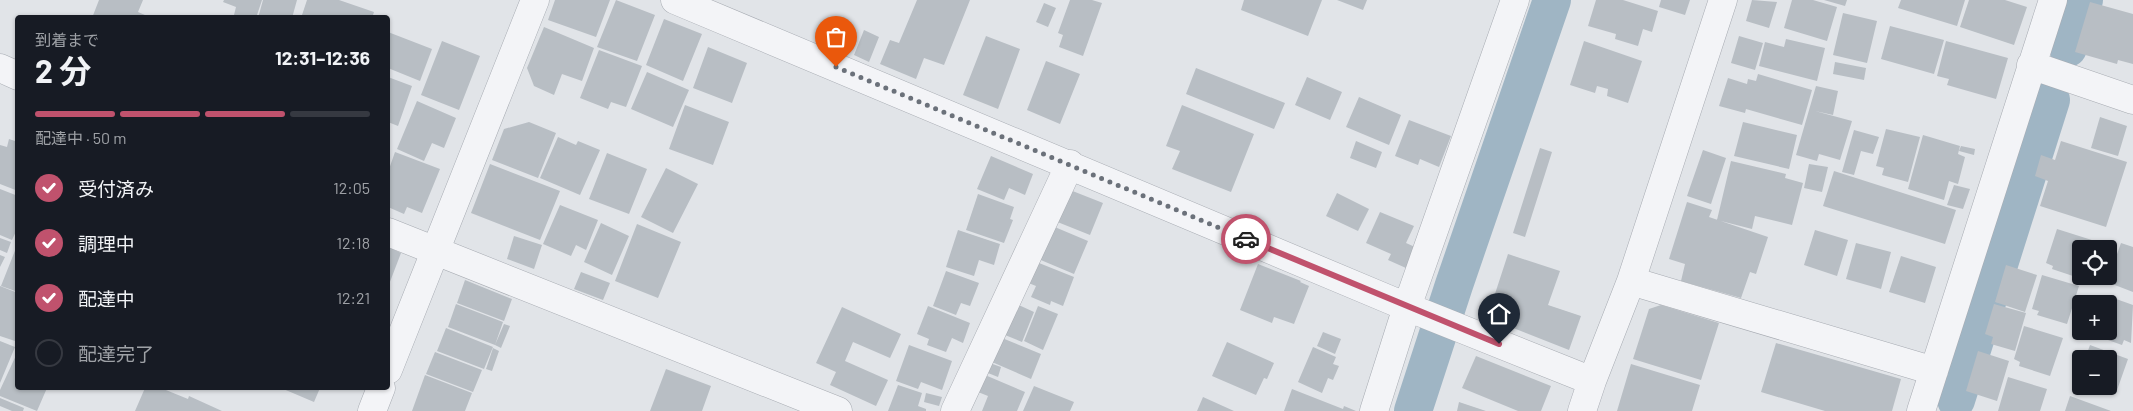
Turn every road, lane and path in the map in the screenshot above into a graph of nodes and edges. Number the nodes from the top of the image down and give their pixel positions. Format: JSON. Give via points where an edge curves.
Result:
{"nodes":[{"id":1,"x":535,"y":0,"type":"edge"},
{"id":2,"x":675,"y":0,"type":"edge"},
{"id":3,"x":1514,"y":0,"type":"edge"},
{"id":4,"x":1723,"y":0,"type":"edge"},
{"id":5,"x":2053,"y":0,"type":"edge"},
{"id":6,"x":2031,"y":65,"type":"junction"},
{"id":7,"x":0,"y":68,"type":"edge"},
{"id":8,"x":15,"y":75,"type":"edge"},
{"id":9,"x":2133,"y":100,"type":"edge"},
{"id":10,"x":1070,"y":164,"type":"junction"},
{"id":11,"x":390,"y":233,"type":"edge"},
{"id":12,"x":434,"y":251,"type":"junction"},
{"id":13,"x":1631,"y":281,"type":"junction"},
{"id":14,"x":1407,"y":307,"type":"junction"},
{"id":15,"x":390,"y":365,"type":"edge"},
{"id":16,"x":1934,"y":371,"type":"junction"},
{"id":17,"x":1592,"y":381,"type":"junction"},
{"id":18,"x":380,"y":390,"type":"edge"},
{"id":19,"x":372,"y":411,"type":"edge"},
{"id":20,"x":838,"y":411,"type":"edge"},
{"id":21,"x":955,"y":411,"type":"edge"},
{"id":22,"x":1374,"y":411,"type":"edge"},
{"id":23,"x":1582,"y":411,"type":"edge"},
{"id":24,"x":1921,"y":411,"type":"edge"}],
"edges":[{"from":1,"to":12,"type":"street"},
{"from":2,"to":10,"type":"street"},
{"from":3,"to":14,"type":"street"},
{"from":4,"to":13,"type":"street"},
{"from":5,"to":6,"type":"street"},
{"from":6,"to":9,"type":"street"},
{"from":6,"to":16,"type":"street"},
{"from":7,"to":8,"type":"street"},
{"from":10,"to":14,"type":"street"},
{"from":10,"to":21,"type":"street"},
{"from":11,"to":12,"type":"street"},
{"from":12,"to":15,"type":"street"},
{"from":12,"to":20,"type":"street"},
{"from":13,"to":16,"type":"street"},
{"from":13,"to":17,"type":"street"},
{"from":14,"to":17,"type":"street"},
{"from":14,"to":22,"type":"street"},
{"from":16,"to":24,"type":"street"},
{"from":17,"to":23,"type":"street"},
{"from":18,"to":19,"type":"street"}]}
